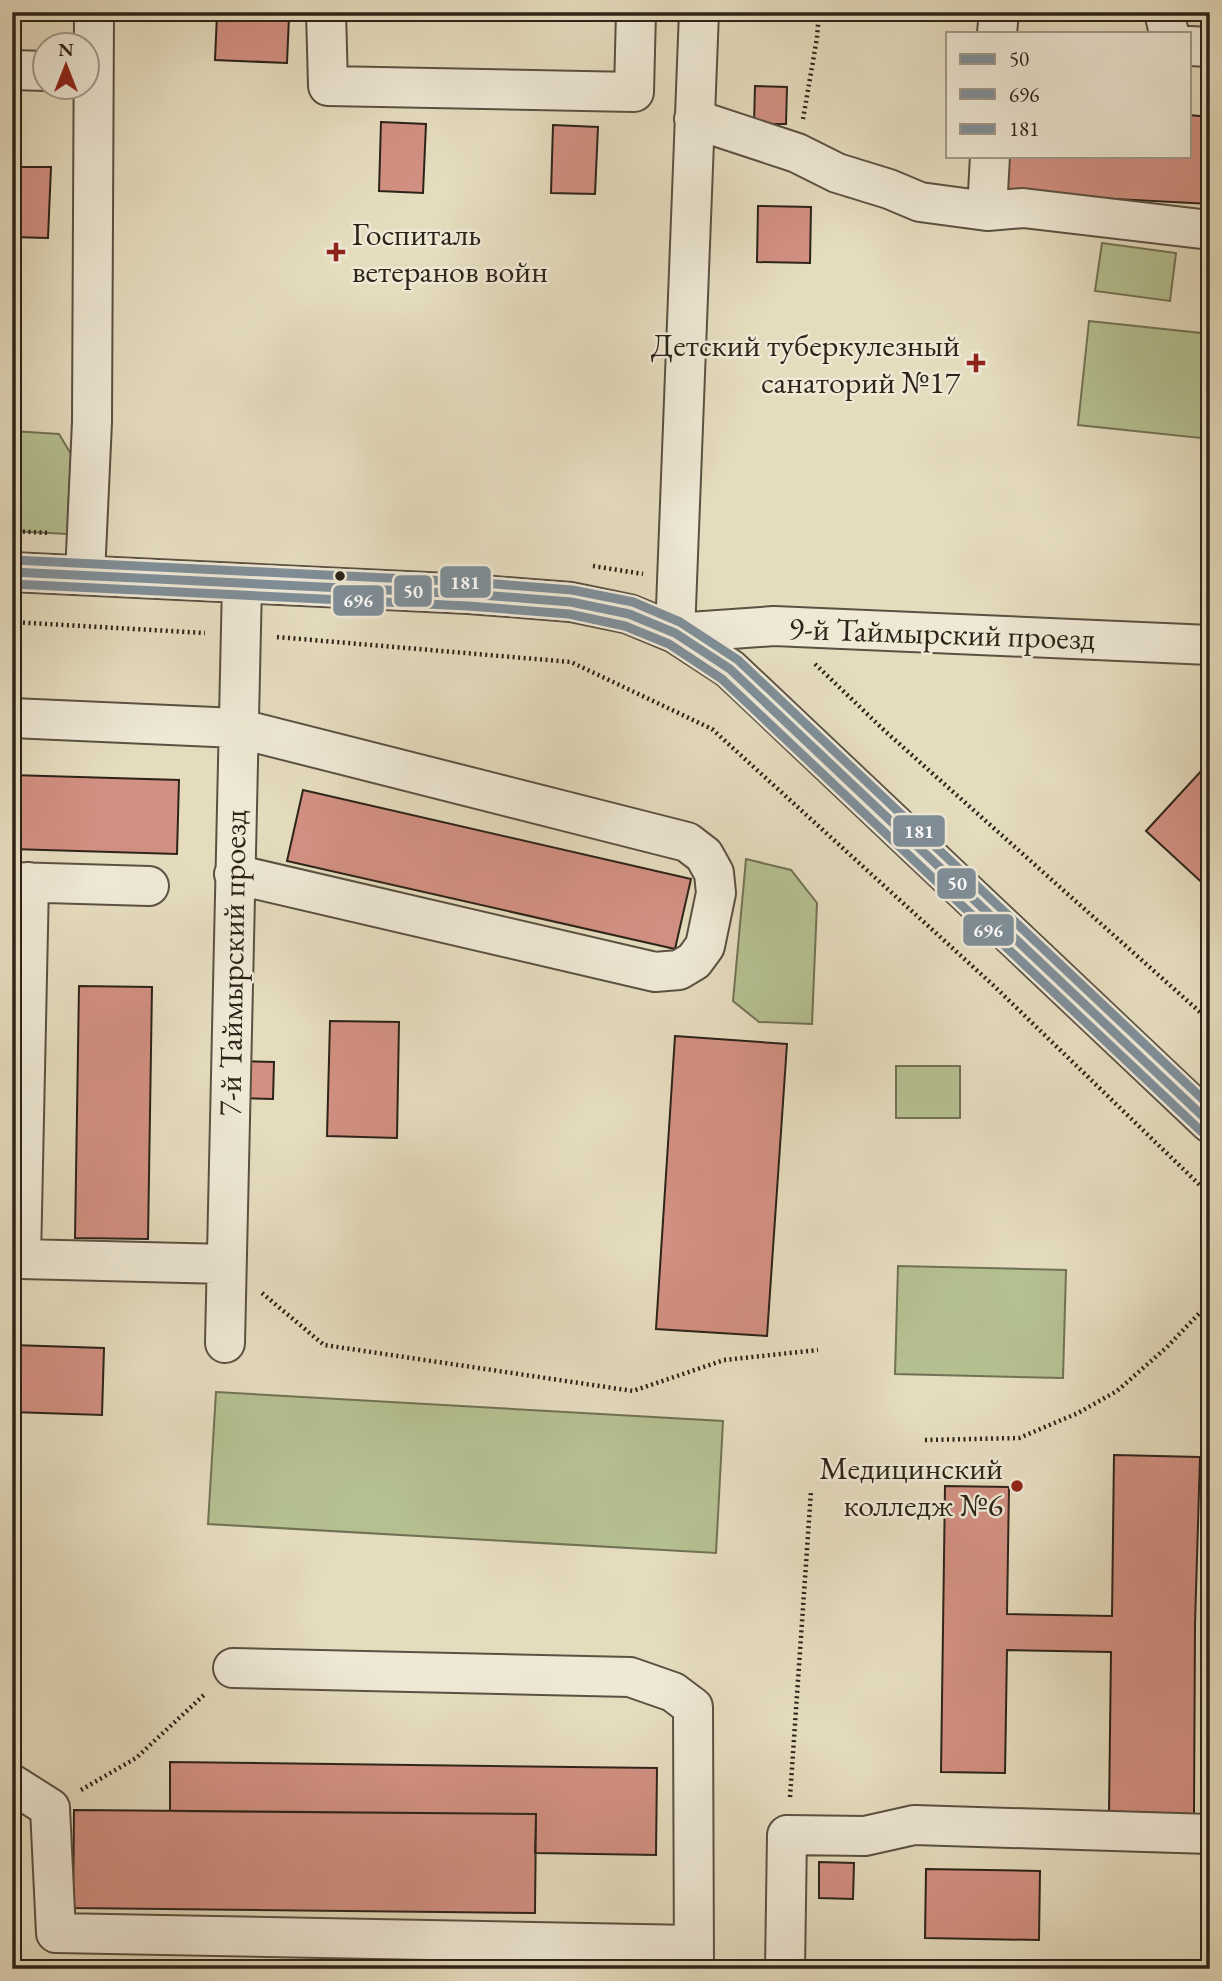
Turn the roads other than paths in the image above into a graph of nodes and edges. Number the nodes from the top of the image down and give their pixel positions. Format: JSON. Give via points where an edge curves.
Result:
{"nodes":[{"id":1,"x":94,"y":12,"type":"edge"},
{"id":2,"x":326,"y":12,"type":"edge"},
{"id":3,"x":636,"y":12,"type":"edge"},
{"id":4,"x":699,"y":12,"type":"edge"},
{"id":5,"x":999,"y":12,"type":"edge"},
{"id":6,"x":1164,"y":12,"type":"edge"},
{"id":7,"x":93,"y":32,"type":"edge"},
{"id":8,"x":997,"y":32,"type":"edge"},
{"id":9,"x":1169,"y":32,"type":"edge"},
{"id":10,"x":1190,"y":46,"type":"edge"},
{"id":11,"x":1210,"y":47,"type":"edge"},
{"id":12,"x":12,"y":70,"type":"edge"},
{"id":13,"x":32,"y":71,"type":"edge"},
{"id":14,"x":91,"y":102,"type":"edge"},
{"id":15,"x":694,"y":120,"type":"junction"},
{"id":16,"x":990,"y":158,"type":"edge"},
{"id":17,"x":987,"y":211,"type":"junction"},
{"id":18,"x":1210,"y":229,"type":"edge"},
{"id":19,"x":12,"y":572,"type":"edge"},
{"id":20,"x":85,"y":575,"type":"junction"},
{"id":21,"x":242,"y":584,"type":"junction"},
{"id":22,"x":675,"y":633,"type":"junction"},
{"id":23,"x":1210,"y":645,"type":"edge"},
{"id":24,"x":12,"y":718,"type":"edge"},
{"id":25,"x":237,"y":729,"type":"junction"},
{"id":26,"x":234,"y":874,"type":"junction"},
{"id":27,"x":21,"y":882,"type":"edge"},
{"id":28,"x":149,"y":886,"type":"dead end"},
{"id":29,"x":1210,"y":1123,"type":"edge"},
{"id":30,"x":226,"y":1264,"type":"junction"},
{"id":31,"x":225,"y":1343,"type":"dead end"},
{"id":32,"x":233,"y":1668,"type":"road end"},
{"id":33,"x":12,"y":1784,"type":"edge"},
{"id":34,"x":1210,"y":1834,"type":"edge"},
{"id":35,"x":693,"y":1957,"type":"edge"},
{"id":36,"x":785,"y":1969,"type":"edge"}],
"edges":[{"from":1,"to":7,"type":"street"},
{"from":2,"to":3,"type":"street","via":[[328,86],[634,92]]},
{"from":4,"to":15,"type":"street"},
{"from":5,"to":8,"type":"street"},
{"from":6,"to":9,"type":"street"},
{"from":10,"to":11,"type":"street"},
{"from":12,"to":13,"type":"street"},
{"from":14,"to":20,"type":"street","via":[[92,422]]},
{"from":15,"to":17,"type":"street","via":[[797,153],[837,173],[919,202]]},
{"from":15,"to":22,"type":"street"},
{"from":16,"to":17,"type":"street"},
{"from":17,"to":18,"type":"street","via":[[1023,208]]},
{"from":19,"to":20,"type":"street"},
{"from":20,"to":21,"type":"street"},
{"from":21,"to":22,"type":"street","via":[[571,602],[629,614]]},
{"from":21,"to":25,"type":"street","name":"7-й Таймырский проезд"},
{"from":22,"to":23,"type":"street","name":"9-й Таймырский проезд","via":[[774,626]]},
{"from":22,"to":29,"type":"street","via":[[730,669]]},
{"from":24,"to":25,"type":"street"},
{"from":25,"to":26,"type":"street","name":"7-й Таймырский проезд"},
{"from":25,"to":26,"type":"street","via":[[687,842],[704,855],[714,873],[716,893],[705,946],[694,961],[679,970],[655,972]]},
{"from":26,"to":30,"type":"street","name":"7-й Таймырский проезд"},
{"from":27,"to":28,"type":"street"},
{"from":27,"to":30,"type":"street","via":[[21,1259]]},
{"from":30,"to":31,"type":"street","name":"7-й Таймырский проезд"},
{"from":32,"to":35,"type":"street","via":[[629,1677],[673,1692],[693,1707]]},
{"from":33,"to":35,"type":"street","via":[[50,1808],[56,1933]]},
{"from":34,"to":36,"type":"street","via":[[914,1825],[865,1836],[787,1835]]}]}
